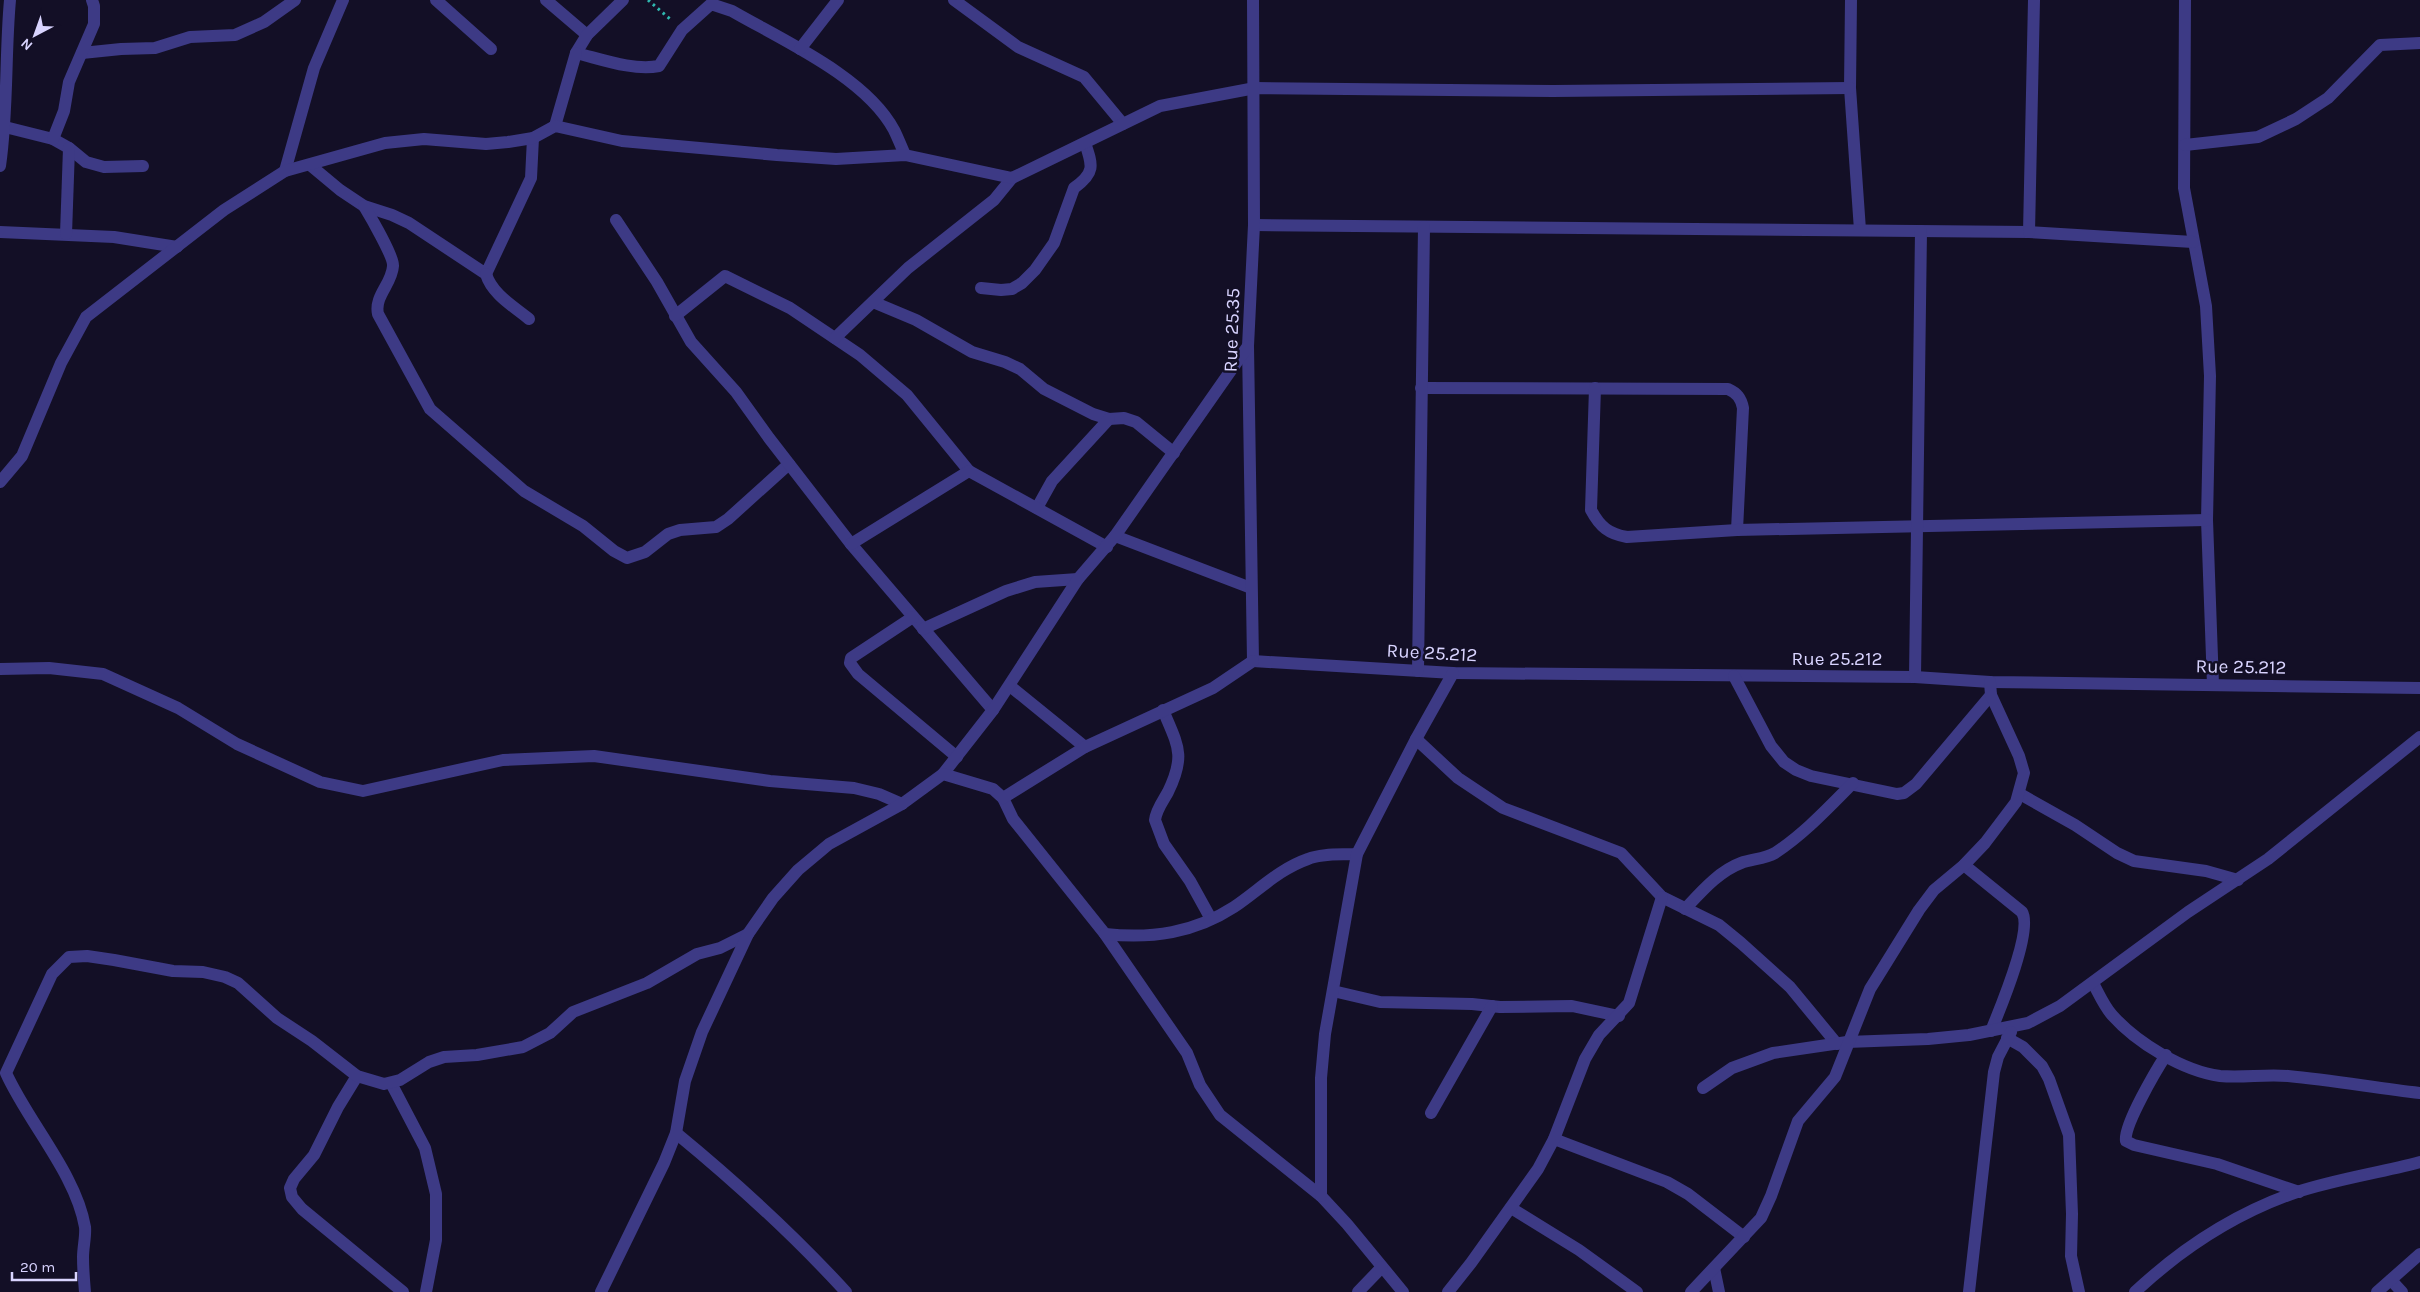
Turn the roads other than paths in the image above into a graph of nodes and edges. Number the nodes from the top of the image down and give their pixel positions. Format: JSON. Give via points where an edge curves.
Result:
{"nodes":[{"id":1,"x":10,"y":0,"type":"edge"},
{"id":2,"x":92,"y":0,"type":"edge"},
{"id":3,"x":295,"y":0,"type":"edge"},
{"id":4,"x":343,"y":0,"type":"edge"},
{"id":5,"x":436,"y":0,"type":"edge"},
{"id":6,"x":546,"y":0,"type":"edge"},
{"id":7,"x":623,"y":0,"type":"edge"},
{"id":8,"x":838,"y":0,"type":"edge"},
{"id":9,"x":954,"y":0,"type":"edge"},
{"id":10,"x":1253,"y":0,"type":"edge"},
{"id":11,"x":1851,"y":0,"type":"edge"},
{"id":12,"x":2034,"y":0,"type":"edge"},
{"id":13,"x":2185,"y":0,"type":"edge"},
{"id":14,"x":587,"y":35,"type":"junction"},
{"id":15,"x":2420,"y":43,"type":"edge"},
{"id":16,"x":491,"y":49,"type":"dead end"},
{"id":17,"x":800,"y":49,"type":"junction"},
{"id":18,"x":82,"y":53,"type":"junction"},
{"id":19,"x":576,"y":53,"type":"junction"},
{"id":20,"x":1255,"y":88,"type":"junction"},
{"id":21,"x":1850,"y":88,"type":"junction"},
{"id":22,"x":1123,"y":124,"type":"junction"},
{"id":23,"x":555,"y":126,"type":"junction"},
{"id":24,"x":5,"y":127,"type":"junction"},
{"id":25,"x":533,"y":138,"type":"junction"},
{"id":26,"x":53,"y":139,"type":"junction"},
{"id":27,"x":1085,"y":143,"type":"junction"},
{"id":28,"x":2185,"y":145,"type":"junction"},
{"id":29,"x":69,"y":148,"type":"junction"},
{"id":30,"x":905,"y":154,"type":"junction"},
{"id":31,"x":310,"y":165,"type":"junction"},
{"id":32,"x":0,"y":166,"type":"edge"},
{"id":33,"x":144,"y":166,"type":"dead end"},
{"id":34,"x":285,"y":171,"type":"junction"},
{"id":35,"x":1012,"y":178,"type":"junction"},
{"id":36,"x":364,"y":206,"type":"junction"},
{"id":37,"x":616,"y":220,"type":"dead end"},
{"id":38,"x":1254,"y":225,"type":"junction"},
{"id":39,"x":1424,"y":226,"type":"junction"},
{"id":40,"x":1860,"y":230,"type":"junction"},
{"id":41,"x":1921,"y":230,"type":"junction"},
{"id":42,"x":0,"y":232,"type":"edge"},
{"id":43,"x":2029,"y":232,"type":"junction"},
{"id":44,"x":66,"y":234,"type":"junction"},
{"id":45,"x":2193,"y":242,"type":"junction"},
{"id":46,"x":177,"y":247,"type":"junction"},
{"id":47,"x":486,"y":274,"type":"junction"},
{"id":48,"x":981,"y":288,"type":"dead end"},
{"id":49,"x":873,"y":302,"type":"junction"},
{"id":50,"x":675,"y":316,"type":"junction"},
{"id":51,"x":528,"y":319,"type":"dead end"},
{"id":52,"x":836,"y":338,"type":"junction"},
{"id":53,"x":1248,"y":346,"type":"junction"},
{"id":54,"x":1421,"y":388,"type":"junction"},
{"id":55,"x":1596,"y":388,"type":"junction"},
{"id":56,"x":1109,"y":419,"type":"junction"},
{"id":57,"x":1174,"y":453,"type":"junction"},
{"id":58,"x":789,"y":464,"type":"junction"},
{"id":59,"x":970,"y":471,"type":"junction"},
{"id":60,"x":0,"y":482,"type":"edge"},
{"id":61,"x":1037,"y":508,"type":"junction"},
{"id":62,"x":2207,"y":520,"type":"junction"},
{"id":63,"x":1916,"y":528,"type":"junction"},
{"id":64,"x":1737,"y":530,"type":"junction"},
{"id":65,"x":1115,"y":536,"type":"junction"},
{"id":66,"x":851,"y":544,"type":"junction"},
{"id":67,"x":1107,"y":547,"type":"junction"},
{"id":68,"x":1078,"y":579,"type":"junction"},
{"id":69,"x":1250,"y":588,"type":"junction"},
{"id":70,"x":913,"y":617,"type":"junction"},
{"id":71,"x":923,"y":629,"type":"junction"},
{"id":72,"x":1253,"y":661,"type":"junction"},
{"id":73,"x":0,"y":669,"type":"edge"},
{"id":74,"x":1418,"y":671,"type":"junction"},
{"id":75,"x":1453,"y":674,"type":"junction"},
{"id":76,"x":1734,"y":676,"type":"junction"},
{"id":77,"x":1915,"y":677,"type":"junction"},
{"id":78,"x":1990,"y":682,"type":"junction"},
{"id":79,"x":2213,"y":684,"type":"junction"},
{"id":80,"x":1010,"y":686,"type":"junction"},
{"id":81,"x":2420,"y":688,"type":"edge"},
{"id":82,"x":1991,"y":695,"type":"junction"},
{"id":83,"x":993,"y":710,"type":"junction"},
{"id":84,"x":1163,"y":710,"type":"junction"},
{"id":85,"x":2420,"y":737,"type":"edge"},
{"id":86,"x":1416,"y":740,"type":"junction"},
{"id":87,"x":1085,"y":747,"type":"junction"},
{"id":88,"x":957,"y":757,"type":"junction"},
{"id":89,"x":943,"y":774,"type":"junction"},
{"id":90,"x":1852,"y":783,"type":"junction"},
{"id":91,"x":2020,"y":794,"type":"junction"},
{"id":92,"x":1003,"y":798,"type":"junction"},
{"id":93,"x":902,"y":804,"type":"junction"},
{"id":94,"x":1357,"y":854,"type":"junction"},
{"id":95,"x":1964,"y":865,"type":"junction"},
{"id":96,"x":2238,"y":880,"type":"junction"},
{"id":97,"x":1662,"y":897,"type":"junction"},
{"id":98,"x":1684,"y":909,"type":"junction"},
{"id":99,"x":1210,"y":920,"type":"junction"},
{"id":100,"x":748,"y":934,"type":"junction"},
{"id":101,"x":1105,"y":934,"type":"junction"},
{"id":102,"x":2093,"y":983,"type":"junction"},
{"id":103,"x":1333,"y":990,"type":"junction"},
{"id":104,"x":1492,"y":1006,"type":"junction"},
{"id":105,"x":1619,"y":1016,"type":"junction"},
{"id":106,"x":1991,"y":1031,"type":"junction"},
{"id":107,"x":2010,"y":1033,"type":"junction"},
{"id":108,"x":1842,"y":1043,"type":"junction"},
{"id":109,"x":2166,"y":1055,"type":"junction"},
{"id":110,"x":3,"y":1068,"type":"edge"},
{"id":111,"x":357,"y":1076,"type":"junction"},
{"id":112,"x":391,"y":1083,"type":"junction"},
{"id":113,"x":1703,"y":1088,"type":"dead end"},
{"id":114,"x":2420,"y":1093,"type":"edge"},
{"id":115,"x":1431,"y":1112,"type":"dead end"},
{"id":116,"x":676,"y":1133,"type":"junction"},
{"id":117,"x":1554,"y":1139,"type":"junction"},
{"id":118,"x":2420,"y":1162,"type":"edge"},
{"id":119,"x":2299,"y":1192,"type":"junction"},
{"id":120,"x":1321,"y":1196,"type":"junction"},
{"id":121,"x":1511,"y":1208,"type":"junction"},
{"id":122,"x":1744,"y":1237,"type":"junction"},
{"id":123,"x":2420,"y":1254,"type":"edge"},
{"id":124,"x":1382,"y":1267,"type":"junction"},
{"id":125,"x":1714,"y":1268,"type":"junction"},
{"id":126,"x":2392,"y":1280,"type":"junction"},
{"id":127,"x":85,"y":1292,"type":"edge"},
{"id":128,"x":403,"y":1292,"type":"edge"},
{"id":129,"x":426,"y":1292,"type":"edge"},
{"id":130,"x":601,"y":1292,"type":"edge"},
{"id":131,"x":846,"y":1292,"type":"edge"},
{"id":132,"x":1358,"y":1292,"type":"edge"},
{"id":133,"x":1403,"y":1292,"type":"edge"},
{"id":134,"x":1448,"y":1292,"type":"edge"},
{"id":135,"x":1637,"y":1292,"type":"edge"},
{"id":136,"x":1691,"y":1292,"type":"edge"},
{"id":137,"x":1719,"y":1292,"type":"edge"},
{"id":138,"x":1969,"y":1292,"type":"edge"},
{"id":139,"x":2078,"y":1292,"type":"edge"},
{"id":140,"x":2135,"y":1292,"type":"edge"},
{"id":141,"x":2377,"y":1292,"type":"edge"},
{"id":142,"x":2402,"y":1292,"type":"edge"}],
"edges":[{"from":1,"to":24,"type":"street"},
{"from":2,"to":18,"type":"street","via":[[94,24]]},
{"from":3,"to":18,"type":"street","via":[[264,22],[235,35],[190,37],[155,48]]},
{"from":4,"to":34,"type":"street","via":[[314,68]]},
{"from":5,"to":16,"type":"street"},
{"from":6,"to":14,"type":"street"},
{"from":7,"to":14,"type":"street"},
{"from":8,"to":17,"type":"street"},
{"from":9,"to":22,"type":"street","via":[[1018,47],[1084,77]]},
{"from":10,"to":20,"type":"street","name":"Rue 25.35"},
{"from":11,"to":21,"type":"street"},
{"from":12,"to":43,"type":"street"},
{"from":13,"to":28,"type":"street"},
{"from":14,"to":19,"type":"street"},
{"from":15,"to":28,"type":"street","via":[[2380,45],[2328,98],[2258,138]]},
{"from":17,"to":19,"type":"street","via":[[711,4],[682,30],[661,64],[656,66],[614,62]]},
{"from":17,"to":30,"type":"street","via":[[844,77],[877,107],[894,129]]},
{"from":18,"to":26,"type":"street","via":[[69,82],[64,111]]},
{"from":19,"to":23,"type":"street"},
{"from":20,"to":21,"type":"street","via":[[1553,91]]},
{"from":20,"to":22,"type":"street","via":[[1160,106]]},
{"from":20,"to":38,"type":"street","name":"Rue 25.35"},
{"from":21,"to":40,"type":"street"},
{"from":22,"to":27,"type":"street"},
{"from":23,"to":25,"type":"street"},
{"from":23,"to":30,"type":"street","via":[[622,140],[777,155],[836,159]]},
{"from":24,"to":26,"type":"street"},
{"from":24,"to":32,"type":"street"},
{"from":25,"to":31,"type":"street","via":[[486,144],[424,139],[385,143]]},
{"from":25,"to":47,"type":"street","via":[[531,178]]},
{"from":26,"to":29,"type":"street"},
{"from":27,"to":35,"type":"street"},
{"from":27,"to":48,"type":"street","via":[[1091,161],[1090,173],[1083,183],[1074,188],[1054,244],[1046,257],[1012,289]]},
{"from":28,"to":45,"type":"street","via":[[2184,188]]},
{"from":29,"to":33,"type":"street","via":[[86,162],[104,167]]},
{"from":29,"to":44,"type":"street"},
{"from":30,"to":35,"type":"street"},
{"from":31,"to":34,"type":"street"},
{"from":31,"to":36,"type":"street"},
{"from":34,"to":46,"type":"street","via":[[224,210]]},
{"from":35,"to":49,"type":"street","via":[[994,200],[914,262]]},
{"from":36,"to":47,"type":"street","via":[[409,223]]},
{"from":36,"to":58,"type":"street","via":[[394,264],[378,302],[378,314],[430,409],[524,491],[583,526],[614,551],[627,558],[637,556],[668,534],[716,528]]},
{"from":37,"to":50,"type":"street"},
{"from":38,"to":39,"type":"street"},
{"from":38,"to":53,"type":"street","name":"Rue 25.35"},
{"from":39,"to":40,"type":"street"},
{"from":39,"to":54,"type":"street"},
{"from":40,"to":41,"type":"street"},
{"from":41,"to":43,"type":"street"},
{"from":41,"to":63,"type":"street"},
{"from":42,"to":44,"type":"street"},
{"from":43,"to":45,"type":"street"},
{"from":44,"to":46,"type":"street","via":[[114,237]]},
{"from":45,"to":62,"type":"street","via":[[2206,306],[2210,376]]},
{"from":46,"to":60,"type":"street","via":[[86,317],[61,363],[22,456]]},
{"from":47,"to":51,"type":"street","via":[[489,285]]},
{"from":49,"to":52,"type":"street"},
{"from":49,"to":56,"type":"street","via":[[916,320],[972,352],[1020,369],[1044,389]]},
{"from":50,"to":52,"type":"street","via":[[725,276],[730,276],[790,308]]},
{"from":50,"to":58,"type":"street","via":[[691,342],[736,392]]},
{"from":52,"to":59,"type":"street","via":[[890,379]]},
{"from":53,"to":57,"type":"street"},
{"from":53,"to":69,"type":"street","name":"Rue 25.35"},
{"from":54,"to":55,"type":"street"},
{"from":54,"to":74,"type":"street"},
{"from":55,"to":64,"type":"street","via":[[1591,510],[1601,526],[1615,535],[1627,536]]},
{"from":55,"to":64,"type":"street","via":[[1728,388],[1735,392],[1743,408]]},
{"from":56,"to":57,"type":"street","via":[[1124,418],[1136,422]]},
{"from":56,"to":61,"type":"street","via":[[1052,481]]},
{"from":57,"to":65,"type":"street"},
{"from":58,"to":66,"type":"street"},
{"from":59,"to":61,"type":"street"},
{"from":59,"to":66,"type":"street"},
{"from":61,"to":67,"type":"street"},
{"from":62,"to":63,"type":"street"},
{"from":62,"to":79,"type":"street"},
{"from":63,"to":64,"type":"street"},
{"from":63,"to":77,"type":"street"},
{"from":65,"to":67,"type":"street"},
{"from":65,"to":69,"type":"street"},
{"from":66,"to":70,"type":"street"},
{"from":67,"to":68,"type":"street"},
{"from":68,"to":71,"type":"street","via":[[1035,582],[1006,590]]},
{"from":68,"to":80,"type":"street"},
{"from":69,"to":72,"type":"street","name":"Rue 25.35"},
{"from":70,"to":71,"type":"street"},
{"from":70,"to":88,"type":"street","via":[[851,658],[850,663],[858,674]]},
{"from":71,"to":83,"type":"street"},
{"from":72,"to":74,"type":"street","name":"Rue 25.212"},
{"from":72,"to":84,"type":"street","via":[[1213,688]]},
{"from":73,"to":93,"type":"street","via":[[49,668],[103,674],[178,708],[238,744],[320,782],[363,791],[504,760],[594,756],[770,781],[854,788]]},
{"from":74,"to":75,"type":"street","name":"Rue 25.212"},
{"from":75,"to":76,"type":"street","name":"Rue 25.212"},
{"from":75,"to":86,"type":"street"},
{"from":76,"to":77,"type":"street","name":"Rue 25.212"},
{"from":76,"to":90,"type":"street","via":[[1771,746],[1784,762],[1811,776]]},
{"from":77,"to":78,"type":"street","name":"Rue 25.212"},
{"from":78,"to":79,"type":"street","name":"Rue 25.212"},
{"from":78,"to":82,"type":"street"},
{"from":79,"to":81,"type":"street","name":"Rue 25.212"},
{"from":80,"to":83,"type":"street"},
{"from":80,"to":87,"type":"street"},
{"from":82,"to":90,"type":"street","via":[[1916,784],[1904,793]]},
{"from":82,"to":91,"type":"street","via":[[2024,773]]},
{"from":83,"to":88,"type":"street"},
{"from":84,"to":87,"type":"street"},
{"from":84,"to":99,"type":"street","via":[[1180,758],[1154,820],[1164,844],[1190,881]]},
{"from":85,"to":96,"type":"street"},
{"from":86,"to":94,"type":"street"},
{"from":86,"to":97,"type":"street","via":[[1458,778],[1503,808],[1621,853]]},
{"from":87,"to":92,"type":"street"},
{"from":88,"to":89,"type":"street"},
{"from":89,"to":92,"type":"street","via":[[993,789]]},
{"from":89,"to":93,"type":"street"},
{"from":90,"to":98,"type":"street","via":[[1788,844],[1772,854],[1730,869]]},
{"from":91,"to":95,"type":"street","via":[[2003,822]]},
{"from":91,"to":96,"type":"street","via":[[2134,861],[2206,871]]},
{"from":92,"to":101,"type":"street","via":[[1013,819]]},
{"from":93,"to":100,"type":"street","via":[[829,844],[798,870]]},
{"from":94,"to":99,"type":"street","via":[[1309,858]]},
{"from":94,"to":103,"type":"street"},
{"from":95,"to":106,"type":"street","via":[[2022,912],[2025,918],[2008,989]]},
{"from":95,"to":108,"type":"street","via":[[1934,890],[1919,910],[1870,989]]},
{"from":96,"to":102,"type":"street","via":[[2180,918]]},
{"from":97,"to":98,"type":"street"},
{"from":97,"to":105,"type":"street","via":[[1633,994]]},
{"from":98,"to":108,"type":"street","via":[[1719,925],[1741,943],[1790,987]]},
{"from":99,"to":101,"type":"street","via":[[1182,932],[1152,936]]},
{"from":100,"to":112,"type":"street","via":[[720,948],[697,954],[647,983],[573,1012],[550,1033],[523,1046],[477,1055],[444,1057]]},
{"from":100,"to":116,"type":"street","via":[[702,1032],[685,1081]]},
{"from":101,"to":120,"type":"street","via":[[1187,1053],[1214,1108]]},
{"from":102,"to":107,"type":"street","via":[[2060,1006]]},
{"from":102,"to":109,"type":"street","via":[[2119,1023],[2148,1046]]},
{"from":103,"to":104,"type":"street","via":[[1380,1002]]},
{"from":103,"to":120,"type":"street","via":[[1321,1078]]},
{"from":104,"to":105,"type":"street","via":[[1572,1006]]},
{"from":104,"to":115,"type":"street"},
{"from":105,"to":117,"type":"street","via":[[1599,1036],[1585,1059]]},
{"from":106,"to":107,"type":"street"},
{"from":106,"to":108,"type":"street","via":[[1928,1039]]},
{"from":107,"to":138,"type":"street","via":[[1998,1057],[1989,1101]]},
{"from":107,"to":139,"type":"street","via":[[2042,1066],[2049,1078],[2069,1135],[2071,1256]]},
{"from":108,"to":113,"type":"street","via":[[1773,1053],[1732,1068]]},
{"from":108,"to":122,"type":"street","via":[[1844,1058],[1835,1077],[1798,1121],[1766,1208]]},
{"from":109,"to":114,"type":"street","via":[[2186,1068],[2205,1074],[2274,1075]]},
{"from":109,"to":119,"type":"street","via":[[2128,1127],[2126,1141],[2217,1164]]},
{"from":110,"to":111,"type":"street","via":[[52,974],[69,957],[87,956],[225,977],[238,983],[277,1018]]},
{"from":110,"to":127,"type":"street","via":[[16,1095],[61,1166],[78,1204],[85,1228]]},
{"from":111,"to":112,"type":"street"},
{"from":111,"to":128,"type":"street","via":[[314,1155],[290,1188],[292,1197],[302,1209]]},
{"from":112,"to":129,"type":"street","via":[[424,1148],[436,1194],[436,1240]]},
{"from":116,"to":130,"type":"street"},
{"from":116,"to":131,"type":"street","via":[[739,1184],[813,1255]]},
{"from":117,"to":121,"type":"street"},
{"from":117,"to":122,"type":"street","via":[[1667,1182]]},
{"from":118,"to":119,"type":"street"},
{"from":119,"to":140,"type":"street","via":[[2259,1207],[2220,1228],[2182,1253]]},
{"from":120,"to":124,"type":"street"},
{"from":121,"to":134,"type":"street"},
{"from":121,"to":135,"type":"street"},
{"from":122,"to":125,"type":"street"},
{"from":123,"to":126,"type":"street"},
{"from":124,"to":132,"type":"street"},
{"from":124,"to":133,"type":"street"},
{"from":125,"to":136,"type":"street"},
{"from":125,"to":137,"type":"street"},
{"from":126,"to":141,"type":"street"},
{"from":126,"to":142,"type":"street"}]}
